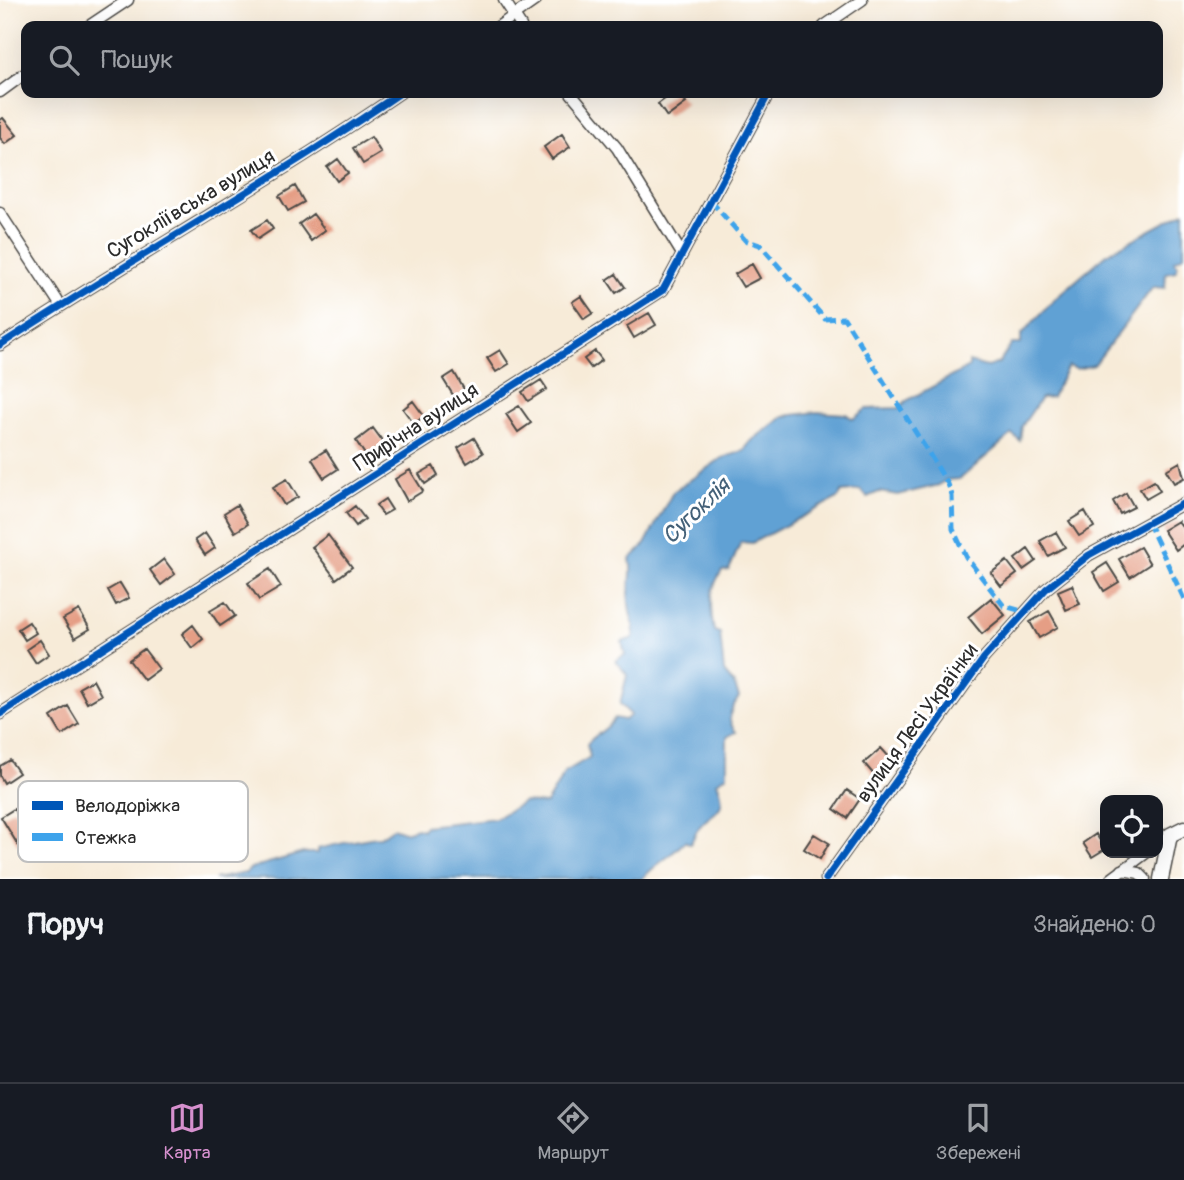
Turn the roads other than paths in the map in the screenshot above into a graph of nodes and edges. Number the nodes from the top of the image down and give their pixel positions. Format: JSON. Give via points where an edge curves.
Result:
{"nodes":[{"id":1,"x":128,"y":0,"type":"edge"},
{"id":2,"x":503,"y":0,"type":"edge"},
{"id":3,"x":536,"y":0,"type":"edge"},
{"id":4,"x":862,"y":0,"type":"edge"},
{"id":5,"x":514,"y":16,"type":"junction"},
{"id":6,"x":96,"y":21,"type":"edge"},
{"id":7,"x":506,"y":21,"type":"edge"},
{"id":8,"x":518,"y":21,"type":"edge"},
{"id":9,"x":831,"y":21,"type":"edge"},
{"id":10,"x":21,"y":77,"type":"edge"},
{"id":11,"x":0,"y":92,"type":"edge"},
{"id":12,"x":393,"y":98,"type":"edge"},
{"id":13,"x":575,"y":98,"type":"edge"},
{"id":14,"x":766,"y":98,"type":"edge"},
{"id":15,"x":0,"y":213,"type":"edge"},
{"id":16,"x":682,"y":254,"type":"junction"},
{"id":17,"x":61,"y":306,"type":"junction"},
{"id":18,"x":0,"y":345,"type":"edge"},
{"id":19,"x":1184,"y":503,"type":"edge"},
{"id":20,"x":0,"y":714,"type":"edge"},
{"id":21,"x":1184,"y":828,"type":"edge"},
{"id":22,"x":1170,"y":835,"type":"junction"},
{"id":23,"x":1163,"y":840,"type":"edge"},
{"id":24,"x":1139,"y":858,"type":"edge"},
{"id":25,"x":1122,"y":870,"type":"junction"},
{"id":26,"x":826,"y":879,"type":"edge"},
{"id":27,"x":1111,"y":879,"type":"edge"},
{"id":28,"x":1145,"y":879,"type":"edge"},
{"id":29,"x":1161,"y":879,"type":"edge"}],
"edges":[{"from":1,"to":6,"type":"street"},
{"from":2,"to":5,"type":"street"},
{"from":3,"to":5,"type":"street"},
{"from":4,"to":9,"type":"street"},
{"from":5,"to":7,"type":"street"},
{"from":5,"to":8,"type":"street"},
{"from":10,"to":11,"type":"street"},
{"from":12,"to":17,"type":"street","name":"Сугокліївська вулиця"},
{"from":13,"to":16,"type":"street","via":[[617,148]]},
{"from":14,"to":16,"type":"street","name":"Прирічна вулиця"},
{"from":15,"to":17,"type":"street"},
{"from":16,"to":20,"type":"street","name":"Прирічна вулиця","via":[[663,290]]},
{"from":17,"to":18,"type":"street","name":"Сугокліївська вулиця"},
{"from":19,"to":26,"type":"street","name":"вулиця Лесі Українки","via":[[1089,555],[1046,589],[985,658]]},
{"from":21,"to":22,"type":"street"},
{"from":22,"to":23,"type":"street"},
{"from":22,"to":29,"type":"street"},
{"from":24,"to":25,"type":"street"},
{"from":25,"to":27,"type":"street"},
{"from":25,"to":28,"type":"street"}]}
